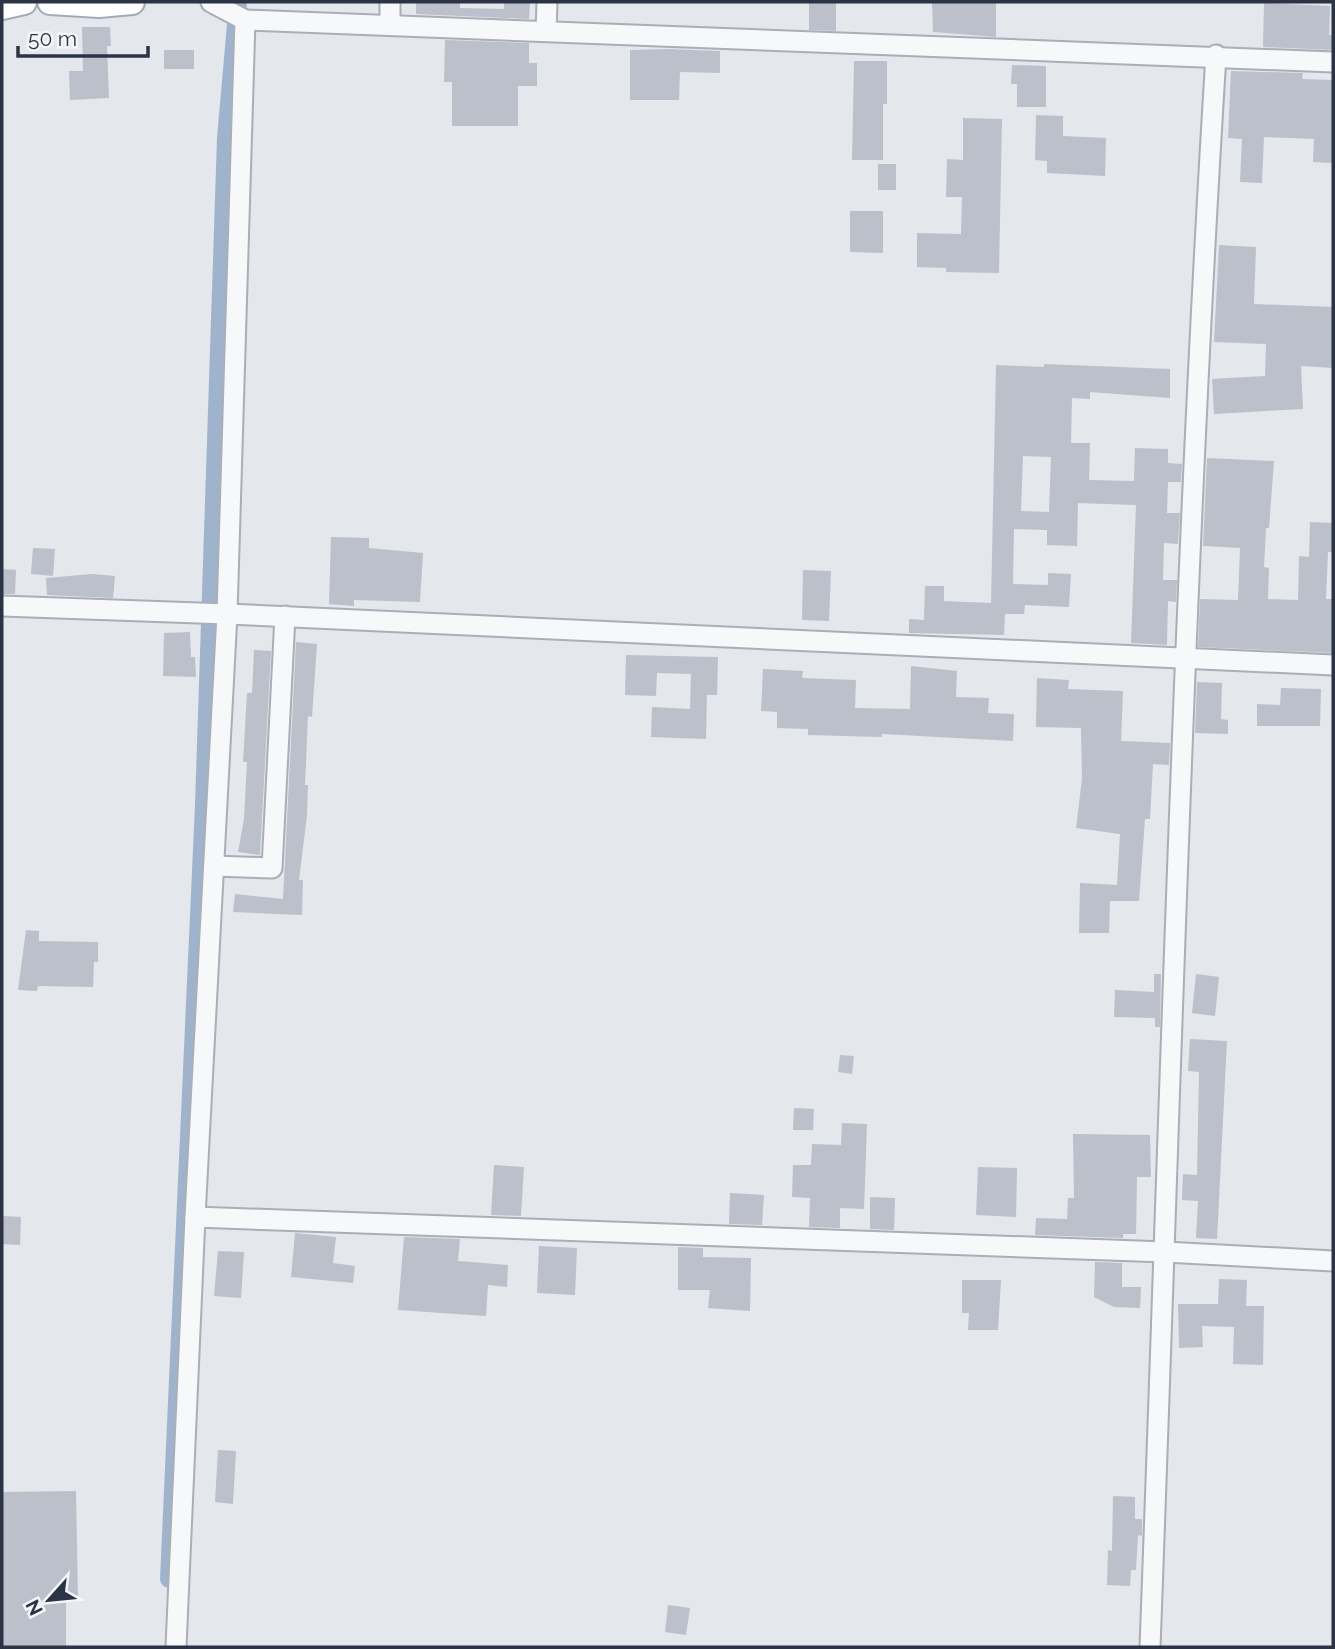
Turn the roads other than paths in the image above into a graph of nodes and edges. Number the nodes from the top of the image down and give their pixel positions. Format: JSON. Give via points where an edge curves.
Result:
{"nodes":[{"id":1,"x":24,"y":2,"type":"edge"},
{"id":2,"x":50,"y":2,"type":"edge"},
{"id":3,"x":132,"y":2,"type":"edge"},
{"id":4,"x":211,"y":2,"type":"edge"},
{"id":5,"x":390,"y":2,"type":"edge"},
{"id":6,"x":547,"y":2,"type":"edge"},
{"id":7,"x":2,"y":7,"type":"edge"},
{"id":8,"x":244,"y":20,"type":"junction"},
{"id":9,"x":390,"y":25,"type":"junction"},
{"id":10,"x":546,"y":31,"type":"junction"},
{"id":11,"x":1216,"y":55,"type":"junction"},
{"id":12,"x":1333,"y":62,"type":"edge"},
{"id":13,"x":2,"y":606,"type":"edge"},
{"id":14,"x":227,"y":614,"type":"junction"},
{"id":15,"x":285,"y":616,"type":"junction"},
{"id":16,"x":1185,"y":659,"type":"junction"},
{"id":17,"x":1333,"y":665,"type":"edge"},
{"id":18,"x":214,"y":866,"type":"junction"},
{"id":19,"x":195,"y":1217,"type":"junction"},
{"id":20,"x":1165,"y":1252,"type":"junction"},
{"id":21,"x":1333,"y":1261,"type":"edge"},
{"id":22,"x":176,"y":1647,"type":"edge"},
{"id":23,"x":1150,"y":1647,"type":"edge"}],
"edges":[{"from":1,"to":7,"type":"main road"},
{"from":2,"to":3,"type":"main road"},
{"from":4,"to":8,"type":"street"},
{"from":5,"to":9,"type":"street"},
{"from":6,"to":10,"type":"street"},
{"from":8,"to":9,"type":"street"},
{"from":8,"to":14,"type":"street"},
{"from":9,"to":10,"type":"street"},
{"from":10,"to":11,"type":"street"},
{"from":11,"to":12,"type":"street"},
{"from":11,"to":16,"type":"street"},
{"from":13,"to":14,"type":"street"},
{"from":14,"to":15,"type":"street"},
{"from":14,"to":18,"type":"street"},
{"from":15,"to":16,"type":"street"},
{"from":15,"to":18,"type":"street","via":[[272,868]]},
{"from":16,"to":17,"type":"street"},
{"from":16,"to":20,"type":"street"},
{"from":18,"to":19,"type":"street"},
{"from":19,"to":20,"type":"street"},
{"from":19,"to":22,"type":"street"},
{"from":20,"to":21,"type":"street"},
{"from":20,"to":23,"type":"street"}]}
